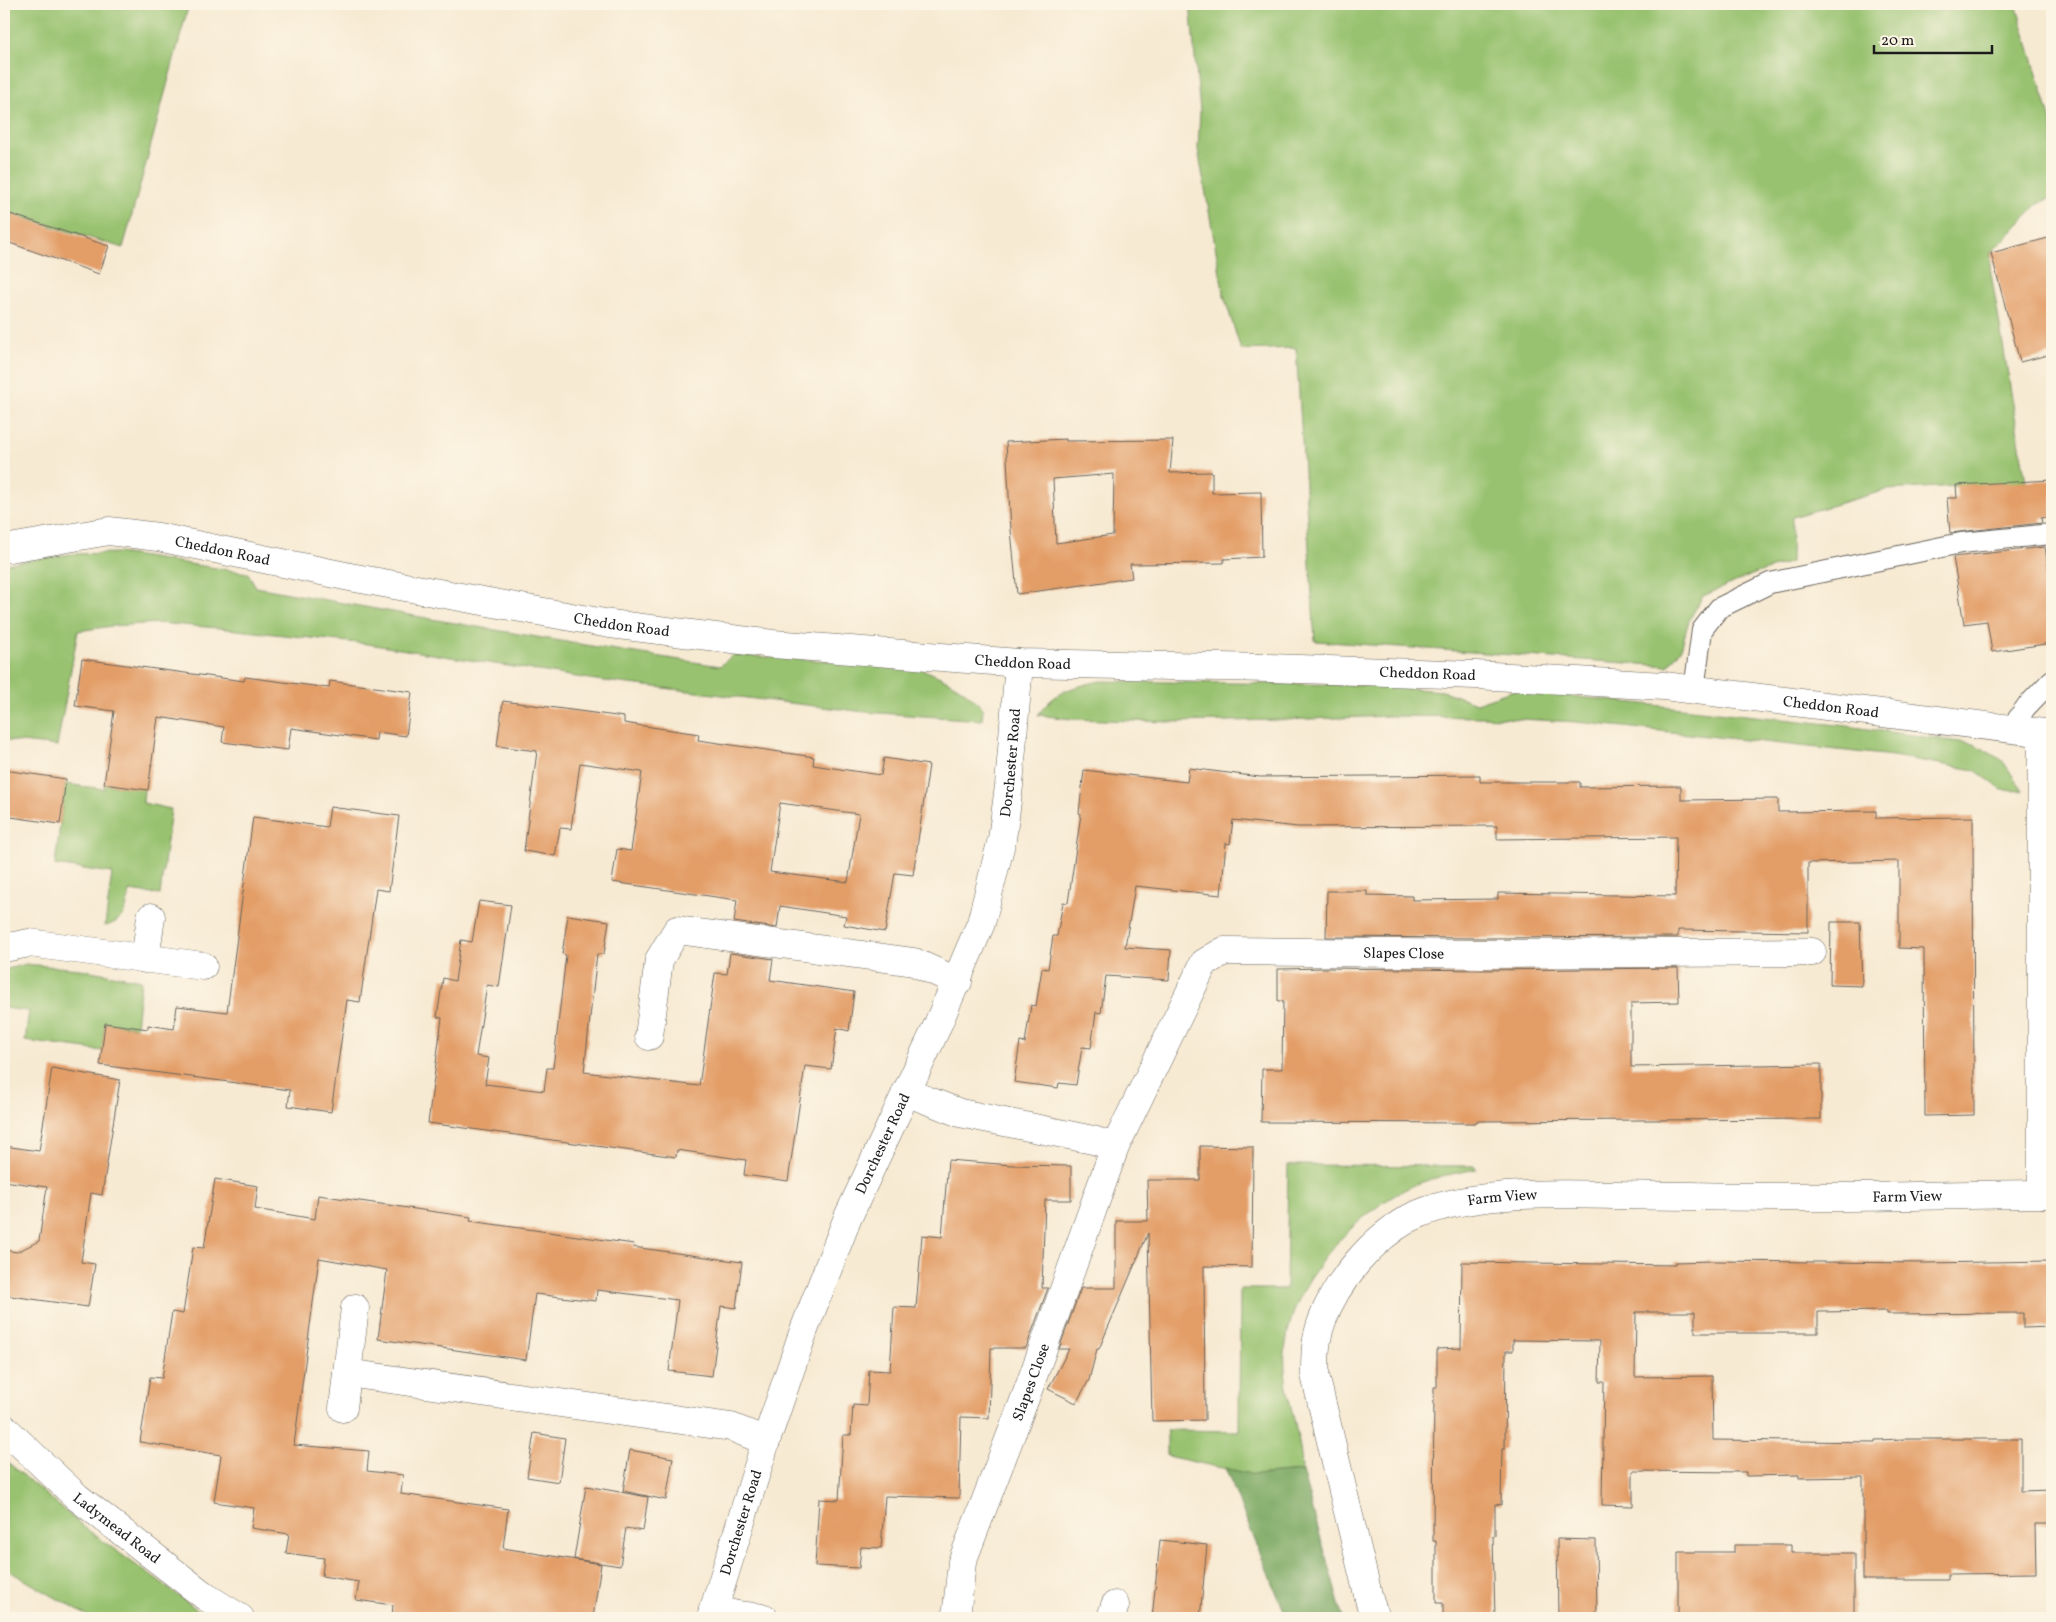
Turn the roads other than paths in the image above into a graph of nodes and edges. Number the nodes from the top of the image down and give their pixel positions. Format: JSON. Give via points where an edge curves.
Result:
{"nodes":[{"id":1,"x":2052,"y":534,"type":"edge"},
{"id":2,"x":4,"y":549,"type":"edge"},
{"id":3,"x":1019,"y":664,"type":"junction"},
{"id":4,"x":2052,"y":680,"type":"edge"},
{"id":5,"x":1694,"y":690,"type":"junction"},
{"id":6,"x":2010,"y":730,"type":"junction"},
{"id":7,"x":2047,"y":734,"type":"edge"},
{"id":8,"x":151,"y":916,"type":"dead end"},
{"id":9,"x":4,"y":948,"type":"edge"},
{"id":10,"x":1812,"y":952,"type":"dead end"},
{"id":11,"x":145,"y":959,"type":"junction"},
{"id":12,"x":203,"y":966,"type":"dead end"},
{"id":13,"x":958,"y":982,"type":"junction"},
{"id":14,"x":649,"y":1036,"type":"dead end"},
{"id":15,"x":906,"y":1092,"type":"junction"},
{"id":16,"x":1115,"y":1147,"type":"junction"},
{"id":17,"x":2047,"y":1194,"type":"edge"},
{"id":18,"x":355,"y":1308,"type":"dead end"},
{"id":19,"x":347,"y":1373,"type":"junction"},
{"id":20,"x":343,"y":1408,"type":"dead end"},
{"id":21,"x":4,"y":1428,"type":"edge"},
{"id":22,"x":766,"y":1441,"type":"junction"},
{"id":23,"x":712,"y":1614,"type":"edge"},
{"id":24,"x":240,"y":1618,"type":"edge"},
{"id":25,"x":764,"y":1618,"type":"edge"},
{"id":26,"x":956,"y":1618,"type":"edge"},
{"id":27,"x":1376,"y":1618,"type":"edge"}],
"edges":[{"from":1,"to":5,"type":"lane","via":[[1961,543],[1770,583],[1719,608],[1702,630]]},
{"from":2,"to":3,"type":"street","name":"Cheddon Road","via":[[109,532],[148,536],[610,624],[773,644]]},
{"from":3,"to":5,"type":"street","name":"Cheddon Road","via":[[1476,675]]},
{"from":3,"to":13,"type":"street","name":"Dorchester Road","via":[[1002,839],[981,922]]},
{"from":4,"to":6,"type":"lane","via":[[2026,706]]},
{"from":5,"to":6,"type":"street","name":"Cheddon Road"},
{"from":6,"to":7,"type":"street","name":"Cheddon Road"},
{"from":7,"to":17,"type":"street","name":"Farm View"},
{"from":8,"to":11,"type":"street"},
{"from":9,"to":11,"type":"street","via":[[29,943]]},
{"from":10,"to":16,"type":"street","name":"Slapes Close","via":[[1474,954],[1224,951],[1204,963]]},
{"from":11,"to":12,"type":"street"},
{"from":13,"to":14,"type":"street","via":[[914,962],[677,930],[659,960]]},
{"from":13,"to":15,"type":"street","name":"Dorchester Road"},
{"from":15,"to":16,"type":"street","via":[[960,1113]]},
{"from":15,"to":22,"type":"street","name":"Dorchester Road","via":[[848,1217]]},
{"from":16,"to":26,"type":"street","name":"Slapes Close","via":[[1027,1393],[962,1562]]},
{"from":17,"to":27,"type":"street","name":"Farm View","via":[[1820,1197],[1560,1194],[1480,1199],[1445,1204],[1411,1218],[1380,1237],[1359,1259],[1331,1301],[1316,1344],[1315,1375]]},
{"from":18,"to":19,"type":"street"},
{"from":19,"to":20,"type":"street"},
{"from":19,"to":22,"type":"street","via":[[731,1427]]},
{"from":21,"to":24,"type":"street","name":"Ladymead Road","via":[[77,1497],[206,1597]]},
{"from":22,"to":23,"type":"street","name":"Dorchester Road"},
{"from":23,"to":25,"type":"street"}]}
